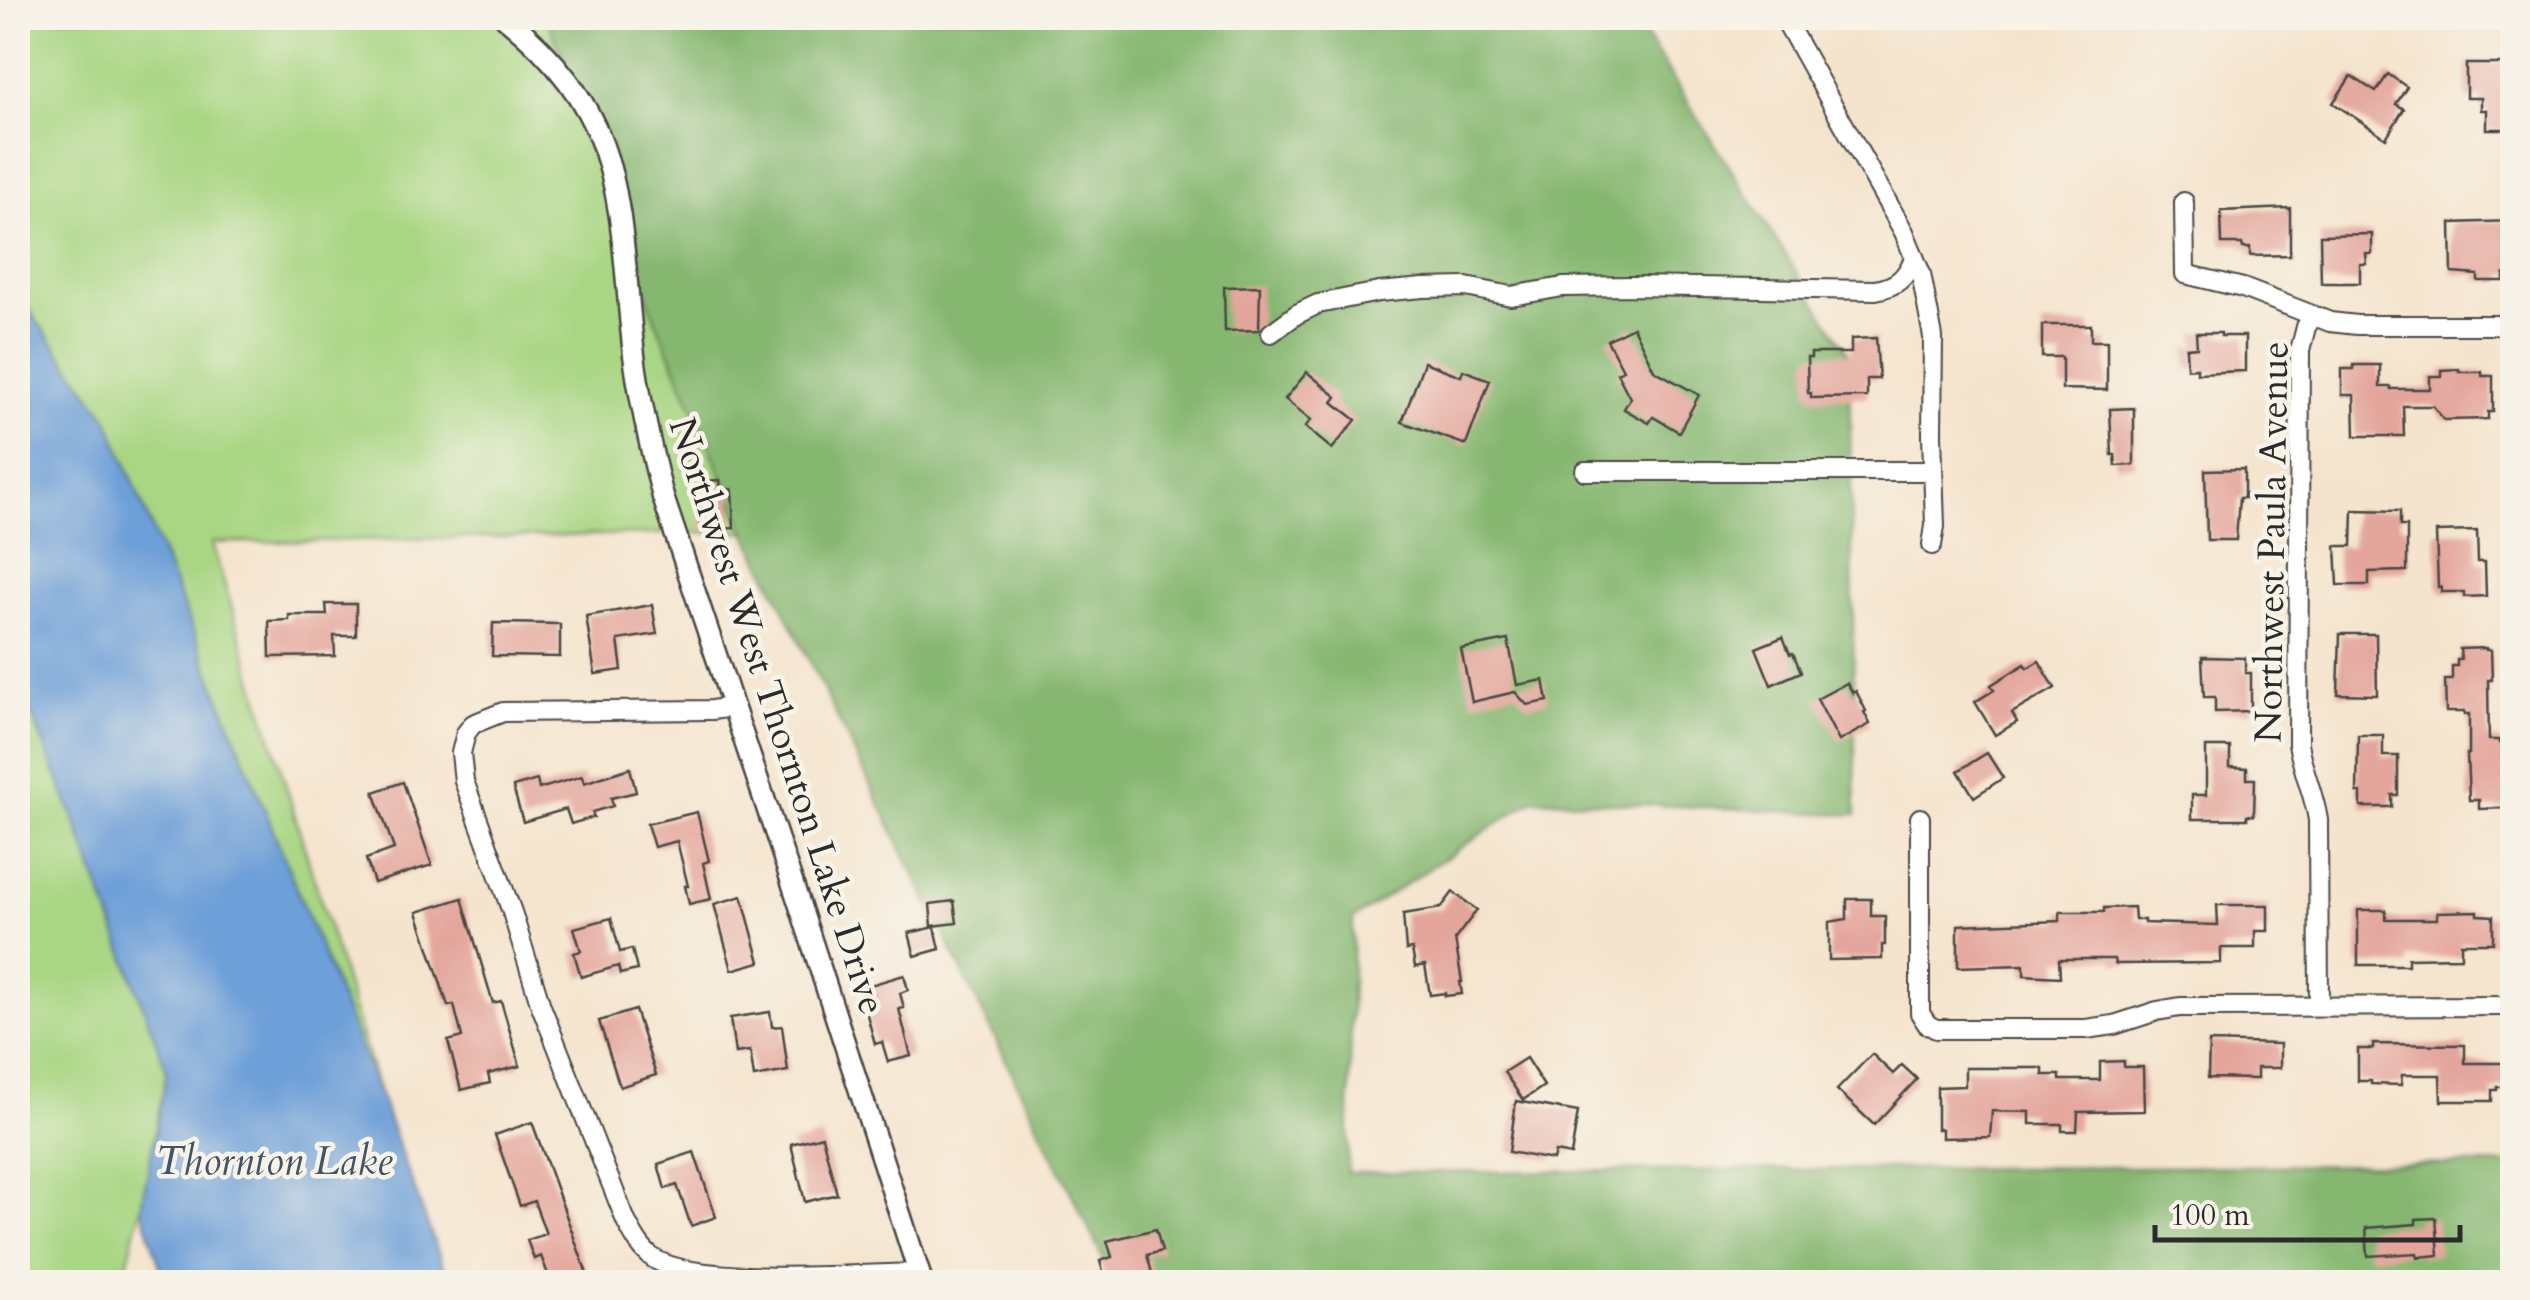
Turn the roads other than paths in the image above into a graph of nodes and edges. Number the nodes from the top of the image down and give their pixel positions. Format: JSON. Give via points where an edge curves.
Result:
{"nodes":[{"id":1,"x":506,"y":18,"type":"edge"},
{"id":2,"x":1784,"y":18,"type":"edge"},
{"id":3,"x":2184,"y":202,"type":"dead end"},
{"id":4,"x":1914,"y":258,"type":"junction"},
{"id":5,"x":2312,"y":317,"type":"junction"},
{"id":6,"x":2512,"y":325,"type":"edge"},
{"id":7,"x":1271,"y":333,"type":"dead end"},
{"id":8,"x":1585,"y":471,"type":"dead end"},
{"id":9,"x":1933,"y":471,"type":"junction"},
{"id":10,"x":1932,"y":545,"type":"dead end"},
{"id":11,"x":732,"y":707,"type":"junction"},
{"id":12,"x":1920,"y":818,"type":"dead end"},
{"id":13,"x":2320,"y":1006,"type":"junction"},
{"id":14,"x":2512,"y":1006,"type":"edge"},
{"id":15,"x":920,"y":1278,"type":"edge"}],
"edges":[{"from":1,"to":11,"type":"street","name":"Northwest West Thornton Lake Drive","via":[[562,73],[607,154],[618,195],[648,438]]},
{"from":2,"to":4,"type":"street"},
{"from":3,"to":5,"type":"street","via":[[2185,274],[2243,288]]},
{"from":4,"to":7,"type":"street","via":[[1896,284],[1875,290],[1379,292],[1318,304]]},
{"from":4,"to":9,"type":"street","via":[[1934,337]]},
{"from":5,"to":6,"type":"street","via":[[2357,325]]},
{"from":5,"to":13,"type":"street","name":"Northwest Paula Avenue","via":[[2300,351],[2298,743],[2318,820]]},
{"from":8,"to":9,"type":"street"},
{"from":9,"to":10,"type":"street"},
{"from":11,"to":15,"type":"street","name":"Northwest West Thornton Lake Drive"},
{"from":11,"to":15,"type":"street","via":[[503,712],[466,733],[464,780],[542,1006],[643,1250],[675,1269],[701,1274]]},
{"from":12,"to":13,"type":"street","via":[[1920,1014],[1936,1030],[2086,1030],[2180,1007]]},
{"from":13,"to":14,"type":"street"}]}
